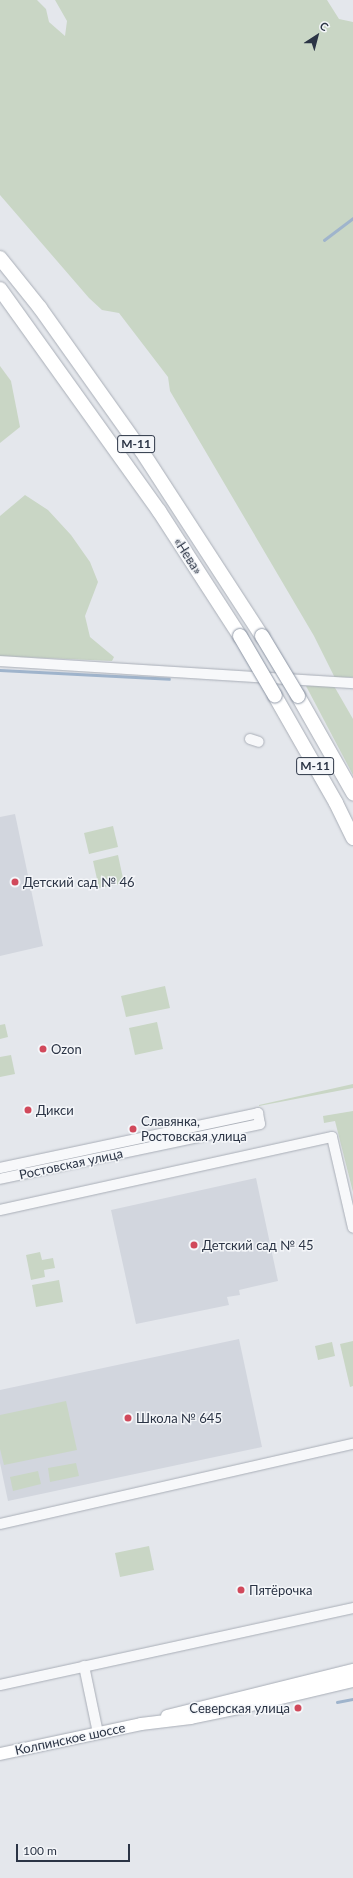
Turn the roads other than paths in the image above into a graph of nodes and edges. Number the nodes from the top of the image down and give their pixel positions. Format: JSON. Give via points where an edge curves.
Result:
{"nodes":[{"id":1,"x":0,"y":258,"type":"edge"},
{"id":2,"x":0,"y":289,"type":"edge"},
{"id":3,"x":0,"y":661,"type":"edge"},
{"id":4,"x":353,"y":684,"type":"edge"},
{"id":5,"x":353,"y":793,"type":"edge"},
{"id":6,"x":353,"y":838,"type":"edge"},
{"id":7,"x":0,"y":1168,"type":"edge"},
{"id":8,"x":0,"y":1179,"type":"edge"},
{"id":9,"x":0,"y":1210,"type":"edge"},
{"id":10,"x":353,"y":1228,"type":"edge"},
{"id":11,"x":353,"y":1444,"type":"edge"},
{"id":12,"x":0,"y":1524,"type":"edge"},
{"id":13,"x":353,"y":1608,"type":"edge"},
{"id":14,"x":84,"y":1666,"type":"junction"},
{"id":15,"x":353,"y":1670,"type":"edge"},
{"id":16,"x":353,"y":1682,"type":"edge"},
{"id":17,"x":0,"y":1685,"type":"edge"},
{"id":18,"x":141,"y":1724,"type":"junction"},
{"id":19,"x":98,"y":1733,"type":"junction"},
{"id":20,"x":0,"y":1754,"type":"edge"}],
"edges":[{"from":1,"to":5,"type":"highway","name":"«Нева»","number":"М-11","bridge":true,"via":[[40,308],[141,450],[262,636]]},
{"from":2,"to":6,"type":"highway","name":"«Нева»","number":"М-11","bridge":true,"via":[[155,505],[240,636],[336,803]]},
{"from":3,"to":4,"type":"street"},
{"from":7,"to":8,"type":"street","name":"Ростовская улица","via":[[258,1113],[260,1124]]},
{"from":9,"to":10,"type":"street","via":[[332,1137]]},
{"from":11,"to":12,"type":"street"},
{"from":13,"to":14,"type":"street"},
{"from":14,"to":17,"type":"street"},
{"from":14,"to":19,"type":"street"},
{"from":15,"to":18,"type":"main road","name":"Колпинское шоссе","via":[[208,1704]]},
{"from":16,"to":18,"type":"main road","name":"Колпинское шоссе","via":[[191,1718]]},
{"from":18,"to":19,"type":"main road","name":"Колпинское шоссе"},
{"from":19,"to":20,"type":"main road","name":"Колпинское шоссе"}]}
